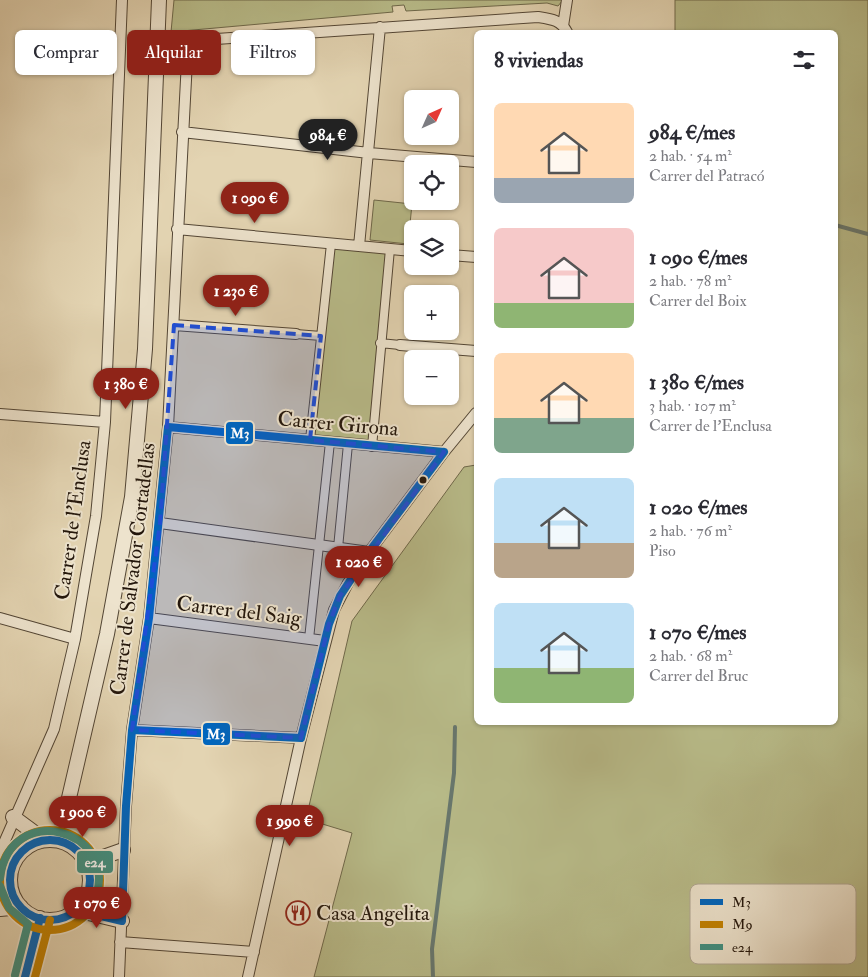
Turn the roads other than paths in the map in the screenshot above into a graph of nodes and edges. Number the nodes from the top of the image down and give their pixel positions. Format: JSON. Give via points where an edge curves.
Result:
{"nodes":[{"id":1,"x":122,"y":0,"type":"edge"},
{"id":2,"x":159,"y":0,"type":"edge"},
{"id":3,"x":567,"y":0,"type":"edge"},
{"id":4,"x":380,"y":27,"type":"junction"},
{"id":5,"x":565,"y":29,"type":"edge"},
{"id":6,"x":182,"y":132,"type":"junction"},
{"id":7,"x":369,"y":153,"type":"junction"},
{"id":8,"x":474,"y":162,"type":"edge"},
{"id":9,"x":177,"y":229,"type":"junction"},
{"id":10,"x":331,"y":244,"type":"junction"},
{"id":11,"x":359,"y":246,"type":"junction"},
{"id":12,"x":390,"y":249,"type":"junction"},
{"id":13,"x":404,"y":250,"type":"edge"},
{"id":14,"x":459,"y":256,"type":"edge"},
{"id":15,"x":474,"y":258,"type":"edge"},
{"id":16,"x":174,"y":325,"type":"junction"},
{"id":17,"x":296,"y":334,"type":"joint"},
{"id":18,"x":321,"y":336,"type":"junction"},
{"id":19,"x":380,"y":343,"type":"junction"},
{"id":20,"x":400,"y":345,"type":"joint"},
{"id":21,"x":474,"y":351,"type":"edge"},
{"id":22,"x":0,"y":414,"type":"edge"},
{"id":23,"x":474,"y":415,"type":"edge"},
{"id":24,"x":105,"y":422,"type":"junction"},
{"id":25,"x":168,"y":427,"type":"junction"},
{"id":26,"x":310,"y":440,"type":"junction"},
{"id":27,"x":330,"y":442,"type":"junction"},
{"id":28,"x":348,"y":444,"type":"junction"},
{"id":29,"x":372,"y":447,"type":"junction"},
{"id":30,"x":444,"y":452,"type":"junction"},
{"id":31,"x":160,"y":523,"type":"junction"},
{"id":32,"x":319,"y":545,"type":"junction"},
{"id":33,"x":338,"y":548,"type":"junction"},
{"id":34,"x":369,"y":552,"type":"junction"},
{"id":35,"x":0,"y":618,"type":"edge"},
{"id":36,"x":149,"y":618,"type":"junction"},
{"id":37,"x":75,"y":638,"type":"junction"},
{"id":38,"x":309,"y":639,"type":"junction"},
{"id":39,"x":325,"y":641,"type":"junction"},
{"id":40,"x":132,"y":730,"type":"junction"},
{"id":41,"x":301,"y":738,"type":"junction"},
{"id":42,"x":13,"y":818,"type":"junction"},
{"id":43,"x":41,"y":841,"type":"junction"},
{"id":44,"x":58,"y":841,"type":"junction"},
{"id":45,"x":124,"y":850,"type":"junction"},
{"id":46,"x":0,"y":852,"type":"edge"},
{"id":47,"x":86,"y":863,"type":"junction"},
{"id":48,"x":20,"y":907,"type":"junction"},
{"id":49,"x":0,"y":909,"type":"edge"},
{"id":50,"x":76,"y":910,"type":"junction"},
{"id":51,"x":40,"y":918,"type":"junction"},
{"id":52,"x":122,"y":921,"type":"junction"},
{"id":53,"x":120,"y":942,"type":"junction"},
{"id":54,"x":254,"y":952,"type":"junction"},
{"id":55,"x":25,"y":977,"type":"edge"},
{"id":56,"x":119,"y":977,"type":"edge"},
{"id":57,"x":248,"y":977,"type":"edge"}],
"edges":[{"from":1,"to":24,"type":"street","name":"Carrer de l'Enclusa"},
{"from":2,"to":44,"type":"street","via":[[145,349],[132,497],[107,634]]},
{"from":3,"to":5,"type":"street"},
{"from":4,"to":5,"type":"street","via":[[538,17],[550,18]]},
{"from":4,"to":6,"type":"street","name":"Carrer de Salvador Cortadellas","via":[[188,42]]},
{"from":4,"to":7,"type":"street"},
{"from":6,"to":7,"type":"street"},
{"from":6,"to":9,"type":"street","name":"Carrer de Salvador Cortadellas"},
{"from":7,"to":8,"type":"street"},
{"from":7,"to":11,"type":"street"},
{"from":9,"to":10,"type":"street"},
{"from":9,"to":16,"type":"street","name":"Carrer de Salvador Cortadellas"},
{"from":10,"to":11,"type":"street"},
{"from":10,"to":18,"type":"street"},
{"from":11,"to":12,"type":"street"},
{"from":12,"to":13,"type":"street"},
{"from":12,"to":19,"type":"street"},
{"from":14,"to":15,"type":"street"},
{"from":16,"to":17,"type":"street"},
{"from":16,"to":25,"type":"street","name":"Carrer de Salvador Cortadellas"},
{"from":17,"to":18,"type":"street"},
{"from":18,"to":26,"type":"street"},
{"from":19,"to":20,"type":"street"},
{"from":19,"to":29,"type":"street"},
{"from":20,"to":21,"type":"street"},
{"from":22,"to":24,"type":"street"},
{"from":23,"to":30,"type":"street"},
{"from":24,"to":37,"type":"street","name":"Carrer de l'Enclusa","via":[[96,516]]},
{"from":25,"to":26,"type":"street","name":"Carrer Girona"},
{"from":25,"to":31,"type":"street","name":"Carrer de Salvador Cortadellas"},
{"from":26,"to":27,"type":"street","name":"Carrer Girona"},
{"from":27,"to":28,"type":"street","name":"Carrer Girona"},
{"from":27,"to":32,"type":"street"},
{"from":28,"to":29,"type":"street","name":"Carrer Girona"},
{"from":28,"to":33,"type":"street"},
{"from":29,"to":30,"type":"street","name":"Carrer Girona"},
{"from":30,"to":34,"type":"street"},
{"from":31,"to":32,"type":"street"},
{"from":31,"to":36,"type":"street","name":"Carrer de Salvador Cortadellas"},
{"from":32,"to":33,"type":"street"},
{"from":32,"to":38,"type":"street"},
{"from":33,"to":34,"type":"street"},
{"from":34,"to":39,"type":"street","via":[[340,596]]},
{"from":35,"to":37,"type":"street"},
{"from":36,"to":38,"type":"street","name":"Carrer del Saig"},
{"from":36,"to":40,"type":"street","name":"Carrer de Salvador Cortadellas"},
{"from":37,"to":42,"type":"street","name":"Carrer de l'Enclusa","via":[[54,728]]},
{"from":38,"to":39,"type":"street","name":"Carrer del Saig"},
{"from":39,"to":41,"type":"street"},
{"from":40,"to":41,"type":"street"},
{"from":40,"to":45,"type":"street","name":"Carrer de Salvador Cortadellas"},
{"from":41,"to":54,"type":"street"},
{"from":42,"to":43,"type":"street"},
{"from":42,"to":46,"type":"street","name":"Carrer de l'Enclusa"},
{"from":43,"to":44,"type":"street"},
{"from":43,"to":48,"type":"street","via":[[21,852],[10,874],[10,886]]},
{"from":44,"to":47,"type":"street","via":[[70,845]]},
{"from":45,"to":47,"type":"street"},
{"from":45,"to":52,"type":"street","name":"Carrer de Salvador Cortadellas"},
{"from":47,"to":50,"type":"street","via":[[88,893]]},
{"from":48,"to":49,"type":"street"},
{"from":48,"to":51,"type":"street"},
{"from":50,"to":51,"type":"street","via":[[52,920]]},
{"from":50,"to":52,"type":"street"},
{"from":51,"to":55,"type":"street"},
{"from":52,"to":53,"type":"street","name":"Carrer de Salvador Cortadellas"},
{"from":53,"to":54,"type":"street"},
{"from":53,"to":56,"type":"street","name":"Carrer de Salvador Cortadellas"},
{"from":54,"to":57,"type":"street"}]}
